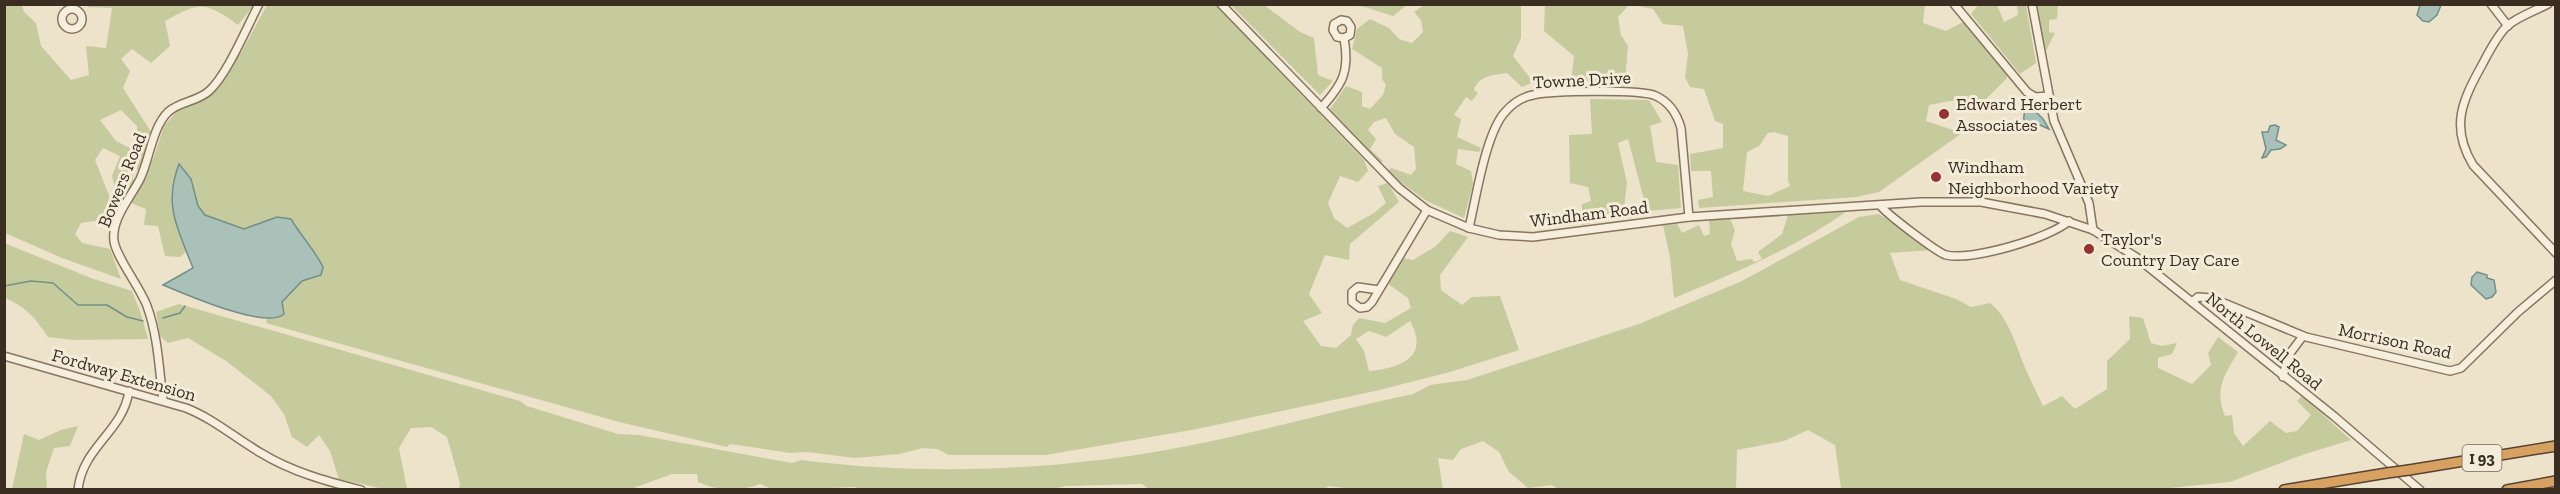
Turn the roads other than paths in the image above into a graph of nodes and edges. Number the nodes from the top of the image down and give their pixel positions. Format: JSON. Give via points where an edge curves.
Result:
{"nodes":[{"id":1,"x":259,"y":4,"type":"edge"},
{"id":2,"x":1221,"y":4,"type":"edge"},
{"id":3,"x":1954,"y":4,"type":"edge"},
{"id":4,"x":2032,"y":4,"type":"edge"},
{"id":5,"x":2491,"y":4,"type":"edge"},
{"id":6,"x":2548,"y":4,"type":"edge"},
{"id":7,"x":2508,"y":26,"type":"junction"},
{"id":8,"x":1344,"y":38,"type":"dead end"},
{"id":9,"x":2049,"y":96,"type":"junction"},
{"id":10,"x":1321,"y":108,"type":"junction"},
{"id":11,"x":1880,"y":205,"type":"junction"},
{"id":12,"x":1834,"y":208,"type":"joint"},
{"id":13,"x":1427,"y":210,"type":"junction"},
{"id":14,"x":1689,"y":217,"type":"junction"},
{"id":15,"x":2069,"y":221,"type":"junction"},
{"id":16,"x":1469,"y":228,"type":"junction"},
{"id":17,"x":2093,"y":230,"type":"junction"},
{"id":18,"x":2556,"y":253,"type":"edge"},
{"id":19,"x":2556,"y":280,"type":"edge"},
{"id":20,"x":1379,"y":290,"type":"dead end"},
{"id":21,"x":2192,"y":302,"type":"junction"},
{"id":22,"x":2303,"y":336,"type":"junction"},
{"id":23,"x":4,"y":356,"type":"edge"},
{"id":24,"x":2283,"y":377,"type":"junction"},
{"id":25,"x":129,"y":391,"type":"junction"},
{"id":26,"x":163,"y":400,"type":"junction"},
{"id":27,"x":2556,"y":446,"type":"edge"},
{"id":28,"x":2556,"y":481,"type":"edge"},
{"id":29,"x":78,"y":489,"type":"edge"},
{"id":30,"x":361,"y":489,"type":"edge"},
{"id":31,"x":2284,"y":489,"type":"edge"},
{"id":32,"x":2420,"y":489,"type":"edge"},
{"id":33,"x":2507,"y":489,"type":"edge"}],
"edges":[{"from":1,"to":26,"type":"street","name":"Bowers Road","via":[[238,47],[209,91],[177,105],[159,125],[141,177],[115,228],[115,245],[142,295],[155,330]]},
{"from":2,"to":10,"type":"street","name":"Windham Road"},
{"from":3,"to":9,"type":"street","via":[[2027,92],[2035,97]]},
{"from":4,"to":9,"type":"street"},
{"from":5,"to":7,"type":"street"},
{"from":6,"to":7,"type":"street"},
{"from":7,"to":18,"type":"street","via":[[2494,43],[2465,98],[2462,137],[2481,174]]},
{"from":8,"to":10,"type":"street","via":[[1344,76]]},
{"from":9,"to":17,"type":"street","via":[[2054,121],[2089,203]]},
{"from":10,"to":13,"type":"street","name":"Windham Road","via":[[1388,178]]},
{"from":11,"to":12,"type":"street","name":"North Lowell Road"},
{"from":11,"to":15,"type":"street","name":"North Lowell Road","via":[[1981,202]]},
{"from":11,"to":15,"type":"street","via":[[1935,249],[1952,255],[1988,252],[2056,230]]},
{"from":12,"to":14,"type":"street","name":"Windham Road"},
{"from":13,"to":16,"type":"street","name":"Windham Road"},
{"from":13,"to":20,"type":"street"},
{"from":14,"to":16,"type":"street","name":"Windham Road","via":[[1533,237]]},
{"from":14,"to":16,"type":"street","name":"Towne Drive","via":[[1681,128],[1667,104],[1641,92],[1541,94],[1515,103],[1497,123]]},
{"from":15,"to":17,"type":"street","name":"North Lowell Road"},
{"from":17,"to":21,"type":"street","name":"North Lowell Road","via":[[2129,252]]},
{"from":19,"to":22,"type":"street","name":"Morrison Road","via":[[2456,370],[2439,370]]},
{"from":21,"to":22,"type":"street","name":"Morrison Road","via":[[2198,297],[2212,298]]},
{"from":21,"to":24,"type":"street","name":"North Lowell Road"},
{"from":22,"to":24,"type":"street","via":[[2288,356]]},
{"from":23,"to":25,"type":"street","name":"Fordway Extension"},
{"from":24,"to":32,"type":"street","name":"North Lowell Road"},
{"from":25,"to":26,"type":"street","name":"Fordway Extension"},
{"from":25,"to":29,"type":"street","via":[[122,416],[85,462]]},
{"from":26,"to":30,"type":"street","name":"Fordway Extension","via":[[209,418],[292,469]]},
{"from":27,"to":31,"type":"highway","number":"I 93","bridge":true},
{"from":28,"to":33,"type":"highway","number":"I 93"}]}
